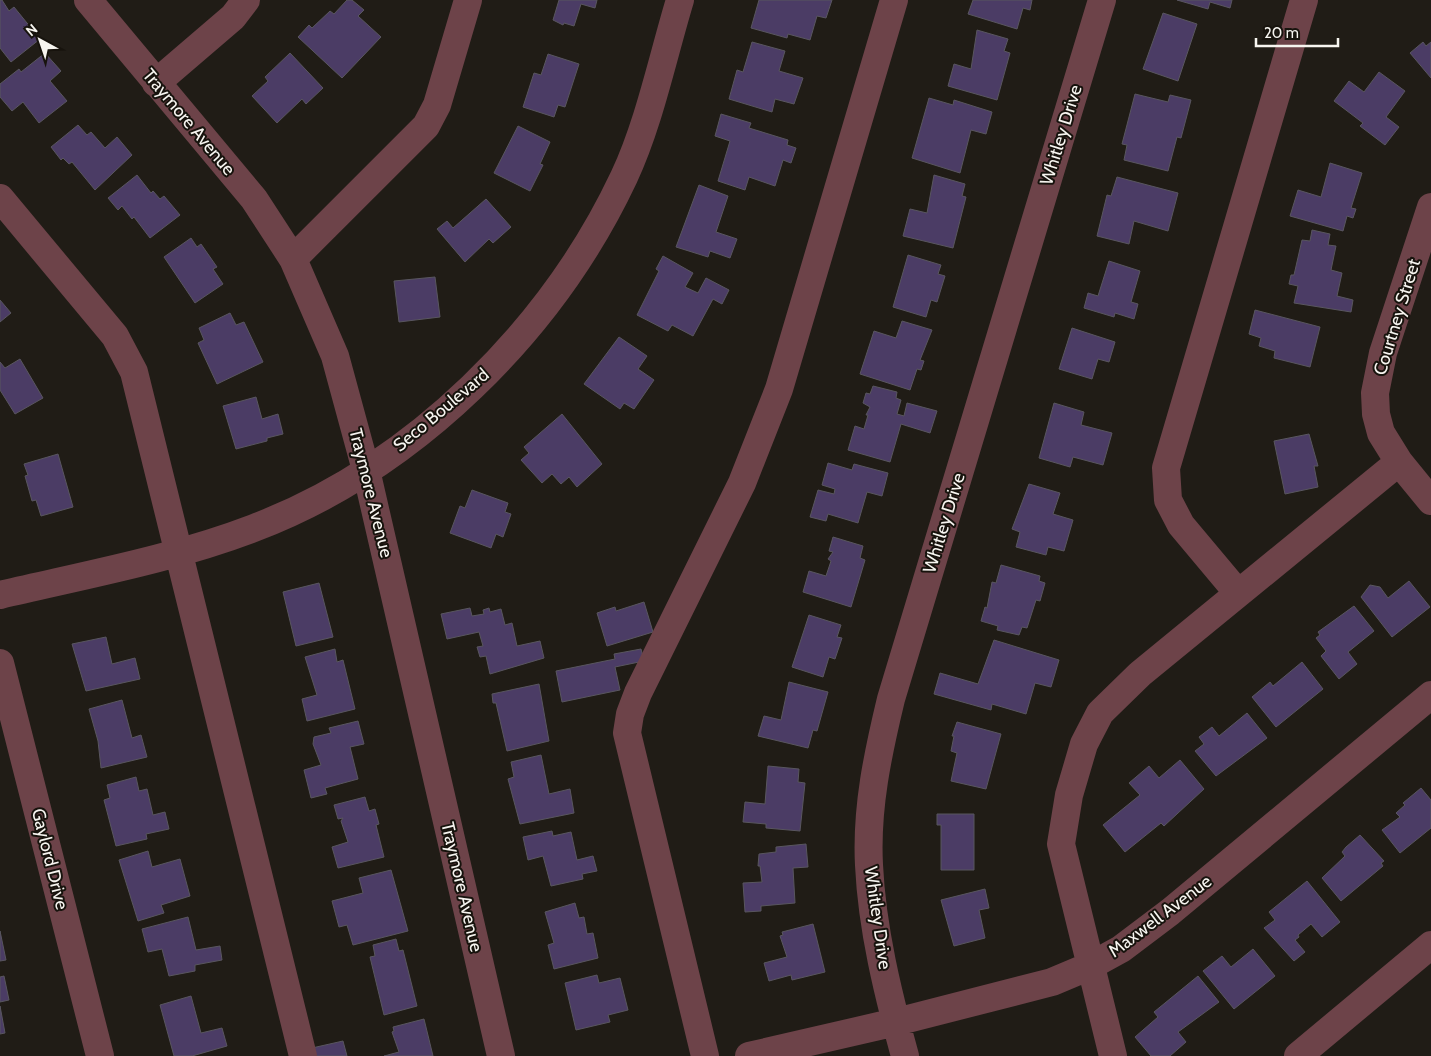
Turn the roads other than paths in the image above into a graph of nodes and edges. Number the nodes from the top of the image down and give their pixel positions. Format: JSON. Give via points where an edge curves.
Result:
{"nodes":[{"id":1,"x":88,"y":0,"type":"edge"},
{"id":2,"x":246,"y":0,"type":"edge"},
{"id":3,"x":468,"y":0,"type":"edge"},
{"id":4,"x":680,"y":0,"type":"edge"},
{"id":5,"x":894,"y":0,"type":"edge"},
{"id":6,"x":1102,"y":0,"type":"edge"},
{"id":7,"x":1304,"y":0,"type":"edge"},
{"id":8,"x":156,"y":83,"type":"junction"},
{"id":9,"x":0,"y":198,"type":"edge"},
{"id":10,"x":1431,"y":207,"type":"edge"},
{"id":11,"x":293,"y":259,"type":"junction"},
{"id":12,"x":1399,"y":462,"type":"junction"},
{"id":13,"x":366,"y":470,"type":"junction"},
{"id":14,"x":1431,"y":501,"type":"edge"},
{"id":15,"x":178,"y":552,"type":"junction"},
{"id":16,"x":1238,"y":593,"type":"junction"},
{"id":17,"x":0,"y":595,"type":"edge"},
{"id":18,"x":0,"y":663,"type":"edge"},
{"id":19,"x":1431,"y":695,"type":"edge"},
{"id":20,"x":1431,"y":945,"type":"edge"},
{"id":21,"x":1090,"y":966,"type":"junction"},
{"id":22,"x":896,"y":1022,"type":"junction"},
{"id":23,"x":100,"y":1056,"type":"edge"},
{"id":24,"x":303,"y":1056,"type":"edge"},
{"id":25,"x":501,"y":1056,"type":"edge"},
{"id":26,"x":705,"y":1056,"type":"edge"},
{"id":27,"x":749,"y":1056,"type":"edge"},
{"id":28,"x":905,"y":1056,"type":"edge"},
{"id":29,"x":1113,"y":1056,"type":"edge"},
{"id":30,"x":1298,"y":1056,"type":"edge"}],
"edges":[{"from":1,"to":8,"type":"street","name":"Traymore Avenue"},
{"from":2,"to":8,"type":"street","via":[[233,17]]},
{"from":3,"to":11,"type":"street","via":[[437,105],[426,126]]},
{"from":4,"to":13,"type":"street","name":"Seco Boulevard","via":[[624,176],[559,287],[516,342],[474,386]]},
{"from":5,"to":26,"type":"street","via":[[779,389],[742,483],[630,714],[627,733]]},
{"from":6,"to":22,"type":"street","name":"Whitley Drive","via":[[876,760],[869,863],[873,910]]},
{"from":7,"to":16,"type":"street","via":[[1166,468],[1168,500],[1181,525]]},
{"from":8,"to":11,"type":"street","name":"Traymore Avenue","via":[[254,199]]},
{"from":9,"to":15,"type":"street","via":[[115,336],[134,372]]},
{"from":10,"to":12,"type":"street","name":"Courtney Street","via":[[1383,353],[1375,393],[1381,433]]},
{"from":11,"to":13,"type":"street","name":"Traymore Avenue","via":[[336,356]]},
{"from":12,"to":14,"type":"street","name":"Courtney Street"},
{"from":12,"to":16,"type":"street"},
{"from":13,"to":15,"type":"street","name":"Seco Boulevard","via":[[319,498],[255,528]]},
{"from":13,"to":25,"type":"street","name":"Traymore Avenue"},
{"from":15,"to":17,"type":"street","name":"Seco Boulevard"},
{"from":15,"to":24,"type":"street"},
{"from":16,"to":21,"type":"street","via":[[1140,674],[1100,712],[1084,744],[1069,795],[1062,844]]},
{"from":18,"to":23,"type":"street","name":"Gaylord Drive"},
{"from":19,"to":21,"type":"street","name":"Maxwell Avenue","via":[[1170,912],[1122,949]]},
{"from":20,"to":30,"type":"street"},
{"from":21,"to":22,"type":"street","name":"Maxwell Avenue","via":[[1052,982]]},
{"from":21,"to":29,"type":"street"},
{"from":22,"to":27,"type":"street","name":"Maxwell Avenue"},
{"from":22,"to":28,"type":"street","name":"Whitley Drive"}]}
